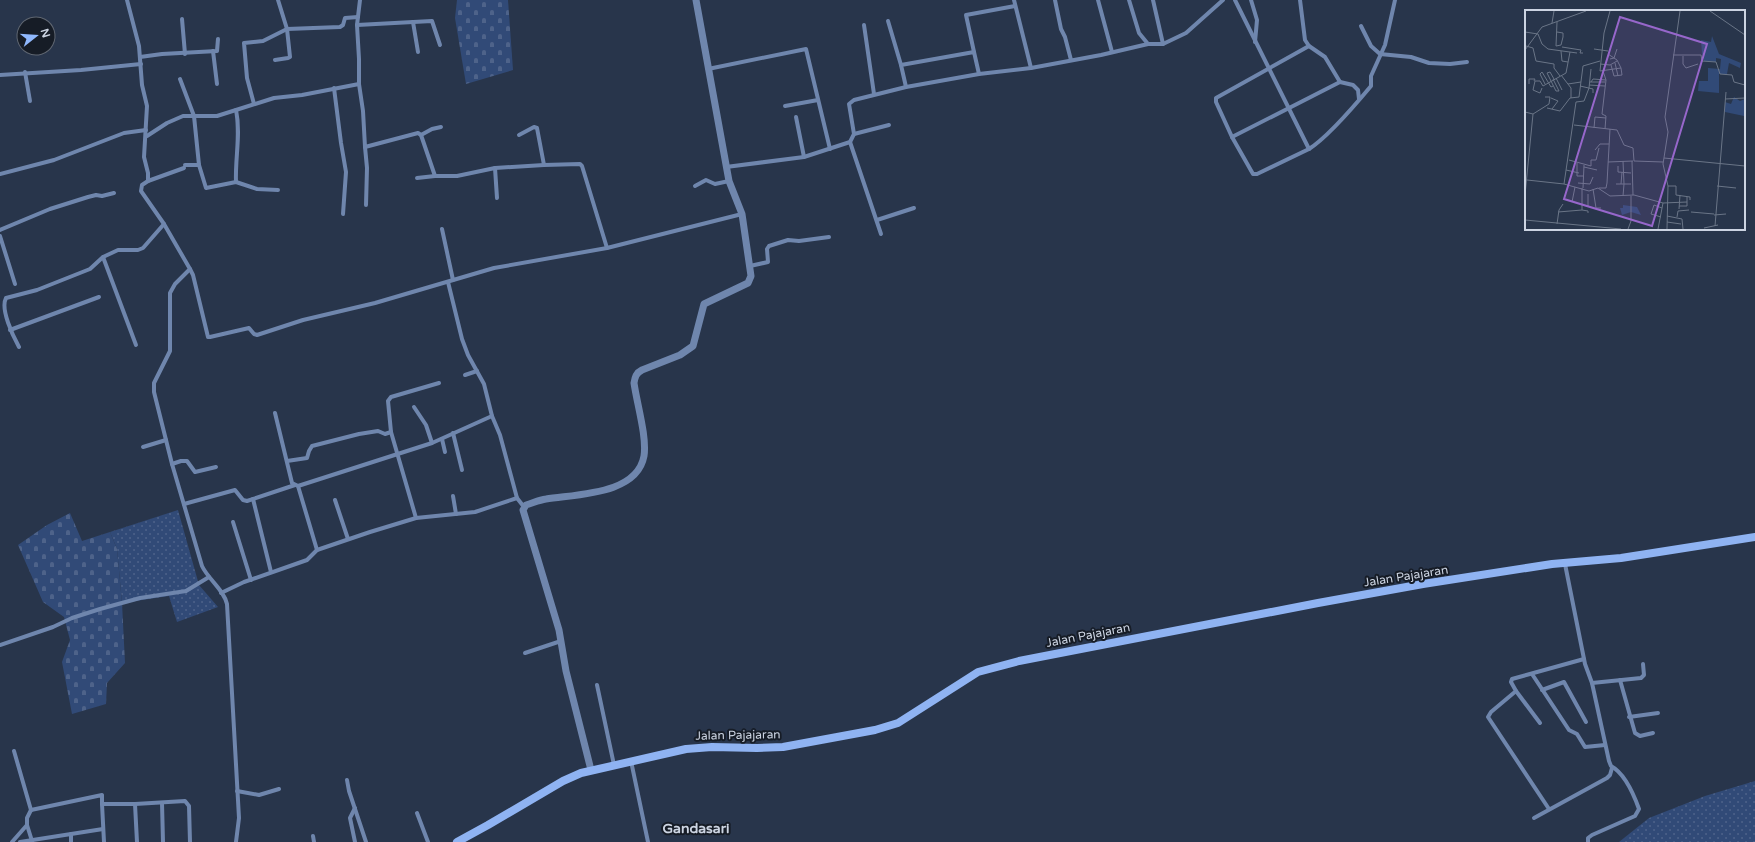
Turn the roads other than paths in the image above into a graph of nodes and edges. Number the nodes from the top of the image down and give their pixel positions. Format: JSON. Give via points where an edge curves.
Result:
{"nodes":[{"id":1,"x":127,"y":0,"type":"edge"},
{"id":2,"x":278,"y":0,"type":"edge"},
{"id":3,"x":360,"y":0,"type":"edge"},
{"id":4,"x":696,"y":0,"type":"edge"},
{"id":5,"x":1014,"y":0,"type":"edge"},
{"id":6,"x":1055,"y":0,"type":"edge"},
{"id":7,"x":1098,"y":0,"type":"edge"},
{"id":8,"x":1129,"y":0,"type":"edge"},
{"id":9,"x":1153,"y":0,"type":"edge"},
{"id":10,"x":1223,"y":0,"type":"edge"},
{"id":11,"x":1235,"y":0,"type":"edge"},
{"id":12,"x":1251,"y":0,"type":"edge"},
{"id":13,"x":1300,"y":0,"type":"edge"},
{"id":14,"x":1395,"y":0,"type":"edge"},
{"id":15,"x":1015,"y":6,"type":"junction"},
{"id":16,"x":358,"y":17,"type":"junction"},
{"id":17,"x":182,"y":19,"type":"dead end"},
{"id":18,"x":888,"y":21,"type":"dead end"},
{"id":19,"x":414,"y":22,"type":"junction"},
{"id":20,"x":357,"y":25,"type":"junction"},
{"id":21,"x":864,"y":25,"type":"dead end"},
{"id":22,"x":1362,"y":26,"type":"dead end"},
{"id":23,"x":287,"y":29,"type":"junction"},
{"id":24,"x":218,"y":39,"type":"dead end"},
{"id":25,"x":1255,"y":42,"type":"junction"},
{"id":26,"x":1148,"y":44,"type":"junction"},
{"id":27,"x":1162,"y":44,"type":"junction"},
{"id":28,"x":440,"y":45,"type":"dead end"},
{"id":29,"x":1309,"y":46,"type":"junction"},
{"id":30,"x":214,"y":52,"type":"junction"},
{"id":31,"x":418,"y":52,"type":"dead end"},
{"id":32,"x":974,"y":52,"type":"junction"},
{"id":33,"x":1112,"y":52,"type":"junction"},
{"id":34,"x":185,"y":54,"type":"junction"},
{"id":35,"x":1380,"y":54,"type":"junction"},
{"id":36,"x":140,"y":57,"type":"junction"},
{"id":37,"x":275,"y":60,"type":"dead end"},
{"id":38,"x":1071,"y":60,"type":"junction"},
{"id":39,"x":1467,"y":62,"type":"dead end"},
{"id":40,"x":141,"y":64,"type":"junction"},
{"id":41,"x":901,"y":65,"type":"junction"},
{"id":42,"x":1031,"y":68,"type":"junction"},
{"id":43,"x":1270,"y":68,"type":"junction"},
{"id":44,"x":707,"y":69,"type":"junction"},
{"id":45,"x":25,"y":72,"type":"junction"},
{"id":46,"x":979,"y":74,"type":"junction"},
{"id":47,"x":0,"y":75,"type":"edge"},
{"id":48,"x":180,"y":79,"type":"dead end"},
{"id":49,"x":1340,"y":82,"type":"junction"},
{"id":50,"x":217,"y":84,"type":"dead end"},
{"id":51,"x":359,"y":84,"type":"junction"},
{"id":52,"x":906,"y":87,"type":"junction"},
{"id":53,"x":334,"y":88,"type":"junction"},
{"id":54,"x":874,"y":94,"type":"junction"},
{"id":55,"x":1359,"y":99,"type":"junction"},
{"id":56,"x":818,"y":100,"type":"junction"},
{"id":57,"x":30,"y":101,"type":"dead end"},
{"id":58,"x":254,"y":104,"type":"junction"},
{"id":59,"x":785,"y":106,"type":"dead end"},
{"id":60,"x":1288,"y":108,"type":"junction"},
{"id":61,"x":236,"y":110,"type":"junction"},
{"id":62,"x":194,"y":116,"type":"junction"},
{"id":63,"x":796,"y":117,"type":"dead end"},
{"id":64,"x":889,"y":125,"type":"dead end"},
{"id":65,"x":441,"y":127,"type":"dead end"},
{"id":66,"x":146,"y":130,"type":"junction"},
{"id":67,"x":854,"y":134,"type":"junction"},
{"id":68,"x":421,"y":135,"type":"junction"},
{"id":69,"x":147,"y":136,"type":"junction"},
{"id":70,"x":519,"y":136,"type":"dead end"},
{"id":71,"x":1232,"y":137,"type":"junction"},
{"id":72,"x":850,"y":142,"type":"junction"},
{"id":73,"x":365,"y":147,"type":"junction"},
{"id":74,"x":1309,"y":149,"type":"junction"},
{"id":75,"x":830,"y":150,"type":"junction"},
{"id":76,"x":804,"y":157,"type":"junction"},
{"id":77,"x":199,"y":165,"type":"junction"},
{"id":78,"x":544,"y":165,"type":"junction"},
{"id":79,"x":726,"y":167,"type":"junction"},
{"id":80,"x":495,"y":168,"type":"junction"},
{"id":81,"x":0,"y":174,"type":"edge"},
{"id":82,"x":435,"y":176,"type":"junction"},
{"id":83,"x":417,"y":178,"type":"dead end"},
{"id":84,"x":148,"y":180,"type":"junction"},
{"id":85,"x":729,"y":180,"type":"junction"},
{"id":86,"x":236,"y":182,"type":"junction"},
{"id":87,"x":695,"y":186,"type":"dead end"},
{"id":88,"x":278,"y":190,"type":"dead end"},
{"id":89,"x":114,"y":193,"type":"dead end"},
{"id":90,"x":497,"y":198,"type":"dead end"},
{"id":91,"x":366,"y":205,"type":"dead end"},
{"id":92,"x":914,"y":208,"type":"dead end"},
{"id":93,"x":343,"y":214,"type":"dead end"},
{"id":94,"x":742,"y":214,"type":"junction"},
{"id":95,"x":876,"y":220,"type":"junction"},
{"id":96,"x":164,"y":224,"type":"junction"},
{"id":97,"x":442,"y":229,"type":"dead end"},
{"id":98,"x":0,"y":230,"type":"edge"},
{"id":99,"x":881,"y":234,"type":"dead end"},
{"id":100,"x":0,"y":236,"type":"edge"},
{"id":101,"x":829,"y":237,"type":"dead end"},
{"id":102,"x":606,"y":248,"type":"junction"},
{"id":103,"x":103,"y":257,"type":"junction"},
{"id":104,"x":750,"y":266,"type":"junction"},
{"id":105,"x":190,"y":269,"type":"junction"},
{"id":106,"x":450,"y":281,"type":"junction"},
{"id":107,"x":15,"y":284,"type":"dead end"},
{"id":108,"x":99,"y":297,"type":"dead end"},
{"id":109,"x":10,"y":330,"type":"junction"},
{"id":110,"x":136,"y":346,"type":"dead end"},
{"id":111,"x":19,"y":347,"type":"dead end"},
{"id":112,"x":477,"y":371,"type":"junction"},
{"id":113,"x":465,"y":375,"type":"dead end"},
{"id":114,"x":439,"y":383,"type":"dead end"},
{"id":115,"x":414,"y":407,"type":"dead end"},
{"id":116,"x":275,"y":413,"type":"dead end"},
{"id":117,"x":492,"y":416,"type":"junction"},
{"id":118,"x":392,"y":432,"type":"junction"},
{"id":119,"x":453,"y":433,"type":"junction"},
{"id":120,"x":442,"y":439,"type":"junction"},
{"id":121,"x":166,"y":440,"type":"junction"},
{"id":122,"x":432,"y":443,"type":"junction"},
{"id":123,"x":143,"y":447,"type":"dead end"},
{"id":124,"x":445,"y":452,"type":"dead end"},
{"id":125,"x":397,"y":455,"type":"junction"},
{"id":126,"x":287,"y":461,"type":"junction"},
{"id":127,"x":172,"y":464,"type":"junction"},
{"id":128,"x":216,"y":467,"type":"dead end"},
{"id":129,"x":462,"y":470,"type":"dead end"},
{"id":130,"x":298,"y":485,"type":"junction"},
{"id":131,"x":453,"y":496,"type":"dead end"},
{"id":132,"x":517,"y":498,"type":"junction"},
{"id":133,"x":252,"y":499,"type":"junction"},
{"id":134,"x":335,"y":500,"type":"dead end"},
{"id":135,"x":184,"y":504,"type":"junction"},
{"id":136,"x":524,"y":507,"type":"junction"},
{"id":137,"x":456,"y":514,"type":"junction"},
{"id":138,"x":416,"y":518,"type":"junction"},
{"id":139,"x":233,"y":522,"type":"dead end"},
{"id":140,"x":1755,"y":538,"type":"edge"},
{"id":141,"x":348,"y":539,"type":"junction"},
{"id":142,"x":317,"y":550,"type":"junction"},
{"id":143,"x":1565,"y":564,"type":"junction"},
{"id":144,"x":272,"y":572,"type":"junction"},
{"id":145,"x":209,"y":577,"type":"junction"},
{"id":146,"x":251,"y":580,"type":"junction"},
{"id":147,"x":221,"y":592,"type":"junction"},
{"id":148,"x":561,"y":641,"type":"junction"},
{"id":149,"x":0,"y":644,"type":"edge"},
{"id":150,"x":525,"y":653,"type":"dead end"},
{"id":151,"x":1584,"y":659,"type":"junction"},
{"id":152,"x":1642,"y":664,"type":"dead end"},
{"id":153,"x":1532,"y":674,"type":"junction"},
{"id":154,"x":1620,"y":680,"type":"junction"},
{"id":155,"x":1592,"y":682,"type":"junction"},
{"id":156,"x":597,"y":685,"type":"dead end"},
{"id":157,"x":1542,"y":690,"type":"junction"},
{"id":158,"x":1516,"y":691,"type":"junction"},
{"id":159,"x":1658,"y":712,"type":"dead end"},
{"id":160,"x":1629,"y":717,"type":"junction"},
{"id":161,"x":1586,"y":722,"type":"dead end"},
{"id":162,"x":1540,"y":723,"type":"dead end"},
{"id":163,"x":1652,"y":733,"type":"dead end"},
{"id":164,"x":1605,"y":745,"type":"junction"},
{"id":165,"x":14,"y":751,"type":"dead end"},
{"id":166,"x":631,"y":761,"type":"junction"},
{"id":167,"x":614,"y":765,"type":"junction"},
{"id":168,"x":1612,"y":768,"type":"junction"},
{"id":169,"x":591,"y":770,"type":"junction"},
{"id":170,"x":347,"y":780,"type":"dead end"},
{"id":171,"x":279,"y":789,"type":"dead end"},
{"id":172,"x":237,"y":791,"type":"junction"},
{"id":173,"x":162,"y":803,"type":"junction"},
{"id":174,"x":102,"y":804,"type":"junction"},
{"id":175,"x":135,"y":804,"type":"junction"},
{"id":176,"x":355,"y":808,"type":"junction"},
{"id":177,"x":1549,"y":809,"type":"junction"},
{"id":178,"x":31,"y":810,"type":"junction"},
{"id":179,"x":417,"y":813,"type":"dead end"},
{"id":180,"x":1534,"y":818,"type":"dead end"},
{"id":181,"x":27,"y":825,"type":"junction"},
{"id":182,"x":103,"y":829,"type":"junction"},
{"id":183,"x":71,"y":834,"type":"junction"},
{"id":184,"x":313,"y":836,"type":"dead end"},
{"id":185,"x":32,"y":841,"type":"junction"},
{"id":186,"x":45,"y":841,"type":"edge"},
{"id":187,"x":12,"y":842,"type":"edge"},
{"id":188,"x":20,"y":842,"type":"edge"},
{"id":189,"x":71,"y":842,"type":"edge"},
{"id":190,"x":104,"y":842,"type":"edge"},
{"id":191,"x":137,"y":842,"type":"edge"},
{"id":192,"x":163,"y":842,"type":"edge"},
{"id":193,"x":190,"y":842,"type":"edge"},
{"id":194,"x":236,"y":842,"type":"edge"},
{"id":195,"x":314,"y":842,"type":"edge"},
{"id":196,"x":355,"y":842,"type":"edge"},
{"id":197,"x":366,"y":842,"type":"edge"},
{"id":198,"x":428,"y":842,"type":"edge"},
{"id":199,"x":457,"y":842,"type":"edge"},
{"id":200,"x":648,"y":842,"type":"edge"},
{"id":201,"x":1588,"y":842,"type":"edge"}],
"edges":[{"from":1,"to":36,"type":"street"},
{"from":2,"to":23,"type":"street"},
{"from":3,"to":16,"type":"street"},
{"from":4,"to":44,"type":"street"},
{"from":5,"to":15,"type":"street"},
{"from":6,"to":38,"type":"street"},
{"from":7,"to":33,"type":"street"},
{"from":8,"to":26,"type":"street","via":[[1139,33]]},
{"from":9,"to":27,"type":"street"},
{"from":10,"to":27,"type":"street","via":[[1186,33]]},
{"from":11,"to":25,"type":"street"},
{"from":12,"to":25,"type":"street","via":[[1258,24]]},
{"from":13,"to":29,"type":"street","via":[[1305,40]]},
{"from":14,"to":35,"type":"street","via":[[1388,33]]},
{"from":15,"to":32,"type":"street","via":[[966,14]]},
{"from":15,"to":42,"type":"street"},
{"from":16,"to":20,"type":"street"},
{"from":16,"to":23,"type":"street","via":[[345,18],[340,27]]},
{"from":17,"to":34,"type":"street"},
{"from":18,"to":41,"type":"street"},
{"from":19,"to":20,"type":"street"},
{"from":19,"to":28,"type":"street","via":[[433,21]]},
{"from":19,"to":31,"type":"street"},
{"from":20,"to":51,"type":"street"},
{"from":21,"to":54,"type":"street"},
{"from":22,"to":35,"type":"street","via":[[1367,40]]},
{"from":23,"to":37,"type":"street","via":[[290,57]]},
{"from":23,"to":58,"type":"street","via":[[263,40],[243,44]]},
{"from":24,"to":30,"type":"street","via":[[218,50]]},
{"from":25,"to":43,"type":"street"},
{"from":26,"to":27,"type":"street"},
{"from":26,"to":33,"type":"street"},
{"from":29,"to":43,"type":"street"},
{"from":29,"to":49,"type":"street","via":[[1325,56]]},
{"from":30,"to":34,"type":"street"},
{"from":30,"to":50,"type":"street"},
{"from":32,"to":41,"type":"street"},
{"from":32,"to":46,"type":"street"},
{"from":33,"to":38,"type":"street"},
{"from":34,"to":36,"type":"street"},
{"from":35,"to":39,"type":"street","via":[[1411,57],[1437,64]]},
{"from":35,"to":55,"type":"street","via":[[1370,76],[1372,86]]},
{"from":36,"to":40,"type":"street"},
{"from":38,"to":42,"type":"street"},
{"from":40,"to":45,"type":"street"},
{"from":40,"to":66,"type":"street","via":[[148,113]]},
{"from":41,"to":52,"type":"street"},
{"from":42,"to":46,"type":"street"},
{"from":43,"to":60,"type":"street"},
{"from":43,"to":71,"type":"street","via":[[1216,98]]},
{"from":44,"to":56,"type":"street","via":[[806,48]]},
{"from":44,"to":79,"type":"street"},
{"from":45,"to":47,"type":"street"},
{"from":45,"to":57,"type":"street"},
{"from":46,"to":52,"type":"street"},
{"from":48,"to":62,"type":"street"},
{"from":49,"to":55,"type":"street","via":[[1353,84],[1358,90]]},
{"from":49,"to":60,"type":"street"},
{"from":51,"to":53,"type":"street"},
{"from":51,"to":73,"type":"street"},
{"from":52,"to":54,"type":"street"},
{"from":53,"to":58,"type":"street"},
{"from":53,"to":93,"type":"street","via":[[346,172]]},
{"from":54,"to":67,"type":"street","via":[[854,100],[850,104]]},
{"from":55,"to":74,"type":"street"},
{"from":56,"to":59,"type":"street"},
{"from":56,"to":75,"type":"street"},
{"from":58,"to":61,"type":"street"},
{"from":60,"to":71,"type":"street"},
{"from":60,"to":74,"type":"street"},
{"from":61,"to":62,"type":"street","via":[[217,116]]},
{"from":61,"to":86,"type":"street","via":[[239,129]]},
{"from":62,"to":69,"type":"street","via":[[178,118]]},
{"from":62,"to":77,"type":"street"},
{"from":63,"to":76,"type":"street"},
{"from":64,"to":67,"type":"street"},
{"from":65,"to":68,"type":"street"},
{"from":66,"to":69,"type":"street"},
{"from":66,"to":81,"type":"street","via":[[124,133],[54,160]]},
{"from":67,"to":72,"type":"street"},
{"from":68,"to":73,"type":"street","via":[[415,133]]},
{"from":68,"to":82,"type":"street"},
{"from":69,"to":84,"type":"street","via":[[144,157]]},
{"from":70,"to":78,"type":"street","via":[[534,127],[537,128]]},
{"from":71,"to":74,"type":"street","via":[[1253,174]]},
{"from":72,"to":75,"type":"street"},
{"from":72,"to":95,"type":"street"},
{"from":73,"to":91,"type":"street"},
{"from":75,"to":76,"type":"street"},
{"from":76,"to":79,"type":"street"},
{"from":77,"to":84,"type":"street","via":[[184,166]]},
{"from":77,"to":86,"type":"street","via":[[206,188]]},
{"from":78,"to":80,"type":"street"},
{"from":78,"to":102,"type":"street","via":[[582,166]]},
{"from":79,"to":85,"type":"street"},
{"from":80,"to":82,"type":"street","via":[[457,176]]},
{"from":80,"to":90,"type":"street"},
{"from":82,"to":83,"type":"street"},
{"from":84,"to":96,"type":"street","via":[[140,191]]},
{"from":85,"to":87,"type":"street","via":[[715,184],[706,180]]},
{"from":85,"to":94,"type":"street"},
{"from":86,"to":88,"type":"street","via":[[257,189]]},
{"from":89,"to":98,"type":"street","via":[[93,195],[50,209]]},
{"from":92,"to":95,"type":"street"},
{"from":94,"to":102,"type":"street"},
{"from":94,"to":104,"type":"street"},
{"from":95,"to":99,"type":"street"},
{"from":96,"to":103,"type":"street","via":[[143,248],[118,250]]},
{"from":96,"to":105,"type":"street"},
{"from":97,"to":106,"type":"street"},
{"from":100,"to":107,"type":"street"},
{"from":101,"to":104,"type":"street","via":[[796,242],[788,240],[770,246],[767,249],[768,262]]},
{"from":102,"to":106,"type":"street","via":[[494,268]]},
{"from":103,"to":109,"type":"street","via":[[90,269],[37,290],[6,298],[4,306]]},
{"from":103,"to":110,"type":"street"},
{"from":104,"to":136,"type":"street","via":[[751,276],[748,283],[704,304],[693,346],[680,355],[642,370],[634,377],[644,441],[644,456],[637,471],[622,483],[608,489],[546,499]]},
{"from":105,"to":106,"type":"street","via":[[208,336],[249,328],[254,334],[260,334]]},
{"from":105,"to":121,"type":"street","via":[[174,284],[170,293],[170,351],[154,383]]},
{"from":106,"to":112,"type":"street","via":[[464,344]]},
{"from":108,"to":109,"type":"street"},
{"from":109,"to":111,"type":"street"},
{"from":112,"to":113,"type":"street"},
{"from":112,"to":117,"type":"street","via":[[484,384]]},
{"from":114,"to":118,"type":"street","via":[[391,397],[388,404]]},
{"from":115,"to":122,"type":"street","via":[[426,425]]},
{"from":116,"to":126,"type":"street"},
{"from":117,"to":119,"type":"street"},
{"from":117,"to":132,"type":"street","via":[[500,435]]},
{"from":118,"to":125,"type":"street"},
{"from":118,"to":126,"type":"street","via":[[385,434],[378,431],[312,446],[307,458]]},
{"from":119,"to":120,"type":"street"},
{"from":119,"to":129,"type":"street"},
{"from":120,"to":122,"type":"street"},
{"from":120,"to":124,"type":"street"},
{"from":121,"to":123,"type":"street"},
{"from":121,"to":127,"type":"street"},
{"from":122,"to":125,"type":"street"},
{"from":125,"to":130,"type":"street"},
{"from":125,"to":138,"type":"street"},
{"from":126,"to":130,"type":"street","via":[[292,483]]},
{"from":127,"to":128,"type":"street","via":[[187,461],[195,472]]},
{"from":127,"to":135,"type":"street"},
{"from":130,"to":133,"type":"street"},
{"from":130,"to":142,"type":"street"},
{"from":131,"to":137,"type":"street"},
{"from":132,"to":136,"type":"street"},
{"from":132,"to":137,"type":"street","via":[[475,512]]},
{"from":133,"to":135,"type":"street","via":[[243,500],[235,490]]},
{"from":133,"to":144,"type":"street"},
{"from":134,"to":141,"type":"street"},
{"from":135,"to":145,"type":"street","via":[[202,566]]},
{"from":136,"to":148,"type":"street"},
{"from":137,"to":138,"type":"street"},
{"from":138,"to":141,"type":"street"},
{"from":139,"to":146,"type":"street"},
{"from":140,"to":143,"type":"main road","name":"Jalan Pajajaran"},
{"from":141,"to":142,"type":"street"},
{"from":142,"to":144,"type":"street","via":[[307,560]]},
{"from":143,"to":151,"type":"street"},
{"from":143,"to":166,"type":"main road","name":"Jalan Pajajaran","via":[[1423,584],[1001,665],[978,672],[898,723],[875,730],[783,747],[698,747]]},
{"from":144,"to":146,"type":"street"},
{"from":145,"to":147,"type":"street"},
{"from":145,"to":149,"type":"street","via":[[186,591],[140,598],[100,609]]},
{"from":146,"to":147,"type":"street"},
{"from":147,"to":172,"type":"street","via":[[227,604]]},
{"from":148,"to":150,"type":"street"},
{"from":148,"to":169,"type":"street"},
{"from":151,"to":153,"type":"street"},
{"from":151,"to":155,"type":"street"},
{"from":152,"to":154,"type":"street","via":[[1643,677]]},
{"from":153,"to":157,"type":"street"},
{"from":153,"to":158,"type":"street","via":[[1512,679]]},
{"from":154,"to":155,"type":"street"},
{"from":154,"to":160,"type":"street"},
{"from":155,"to":164,"type":"street"},
{"from":156,"to":167,"type":"street"},
{"from":157,"to":161,"type":"street","via":[[1564,682]]},
{"from":157,"to":164,"type":"street","via":[[1569,730],[1579,736],[1584,747]]},
{"from":158,"to":162,"type":"street"},
{"from":158,"to":177,"type":"street","via":[[1488,714],[1488,718]]},
{"from":159,"to":160,"type":"street"},
{"from":160,"to":163,"type":"street","via":[[1635,733],[1639,736]]},
{"from":164,"to":168,"type":"street"},
{"from":165,"to":178,"type":"street"},
{"from":166,"to":167,"type":"main road","name":"Jalan Pajajaran"},
{"from":166,"to":200,"type":"street"},
{"from":167,"to":169,"type":"main road","name":"Jalan Pajajaran"},
{"from":168,"to":177,"type":"street","via":[[1607,778]]},
{"from":168,"to":201,"type":"street","via":[[1618,770],[1623,778],[1638,811],[1636,816],[1592,835]]},
{"from":169,"to":199,"type":"main road","name":"Jalan Pajajaran","via":[[563,781]]},
{"from":170,"to":176,"type":"street","via":[[348,791]]},
{"from":171,"to":172,"type":"street","via":[[259,795]]},
{"from":172,"to":194,"type":"street","via":[[239,818]]},
{"from":173,"to":175,"type":"street"},
{"from":173,"to":192,"type":"street"},
{"from":173,"to":193,"type":"street","via":[[185,801],[189,806]]},
{"from":174,"to":175,"type":"street"},
{"from":174,"to":178,"type":"street","via":[[102,795]]},
{"from":174,"to":182,"type":"street"},
{"from":175,"to":191,"type":"street"},
{"from":176,"to":196,"type":"street","via":[[350,818]]},
{"from":176,"to":197,"type":"street"},
{"from":177,"to":180,"type":"street"},
{"from":178,"to":181,"type":"street"},
{"from":179,"to":198,"type":"street"},
{"from":181,"to":185,"type":"street"},
{"from":181,"to":187,"type":"street"},
{"from":182,"to":183,"type":"street"},
{"from":182,"to":190,"type":"street"},
{"from":183,"to":186,"type":"street"},
{"from":183,"to":189,"type":"street"},
{"from":184,"to":195,"type":"street"},
{"from":185,"to":186,"type":"street"},
{"from":185,"to":188,"type":"street"}]}
